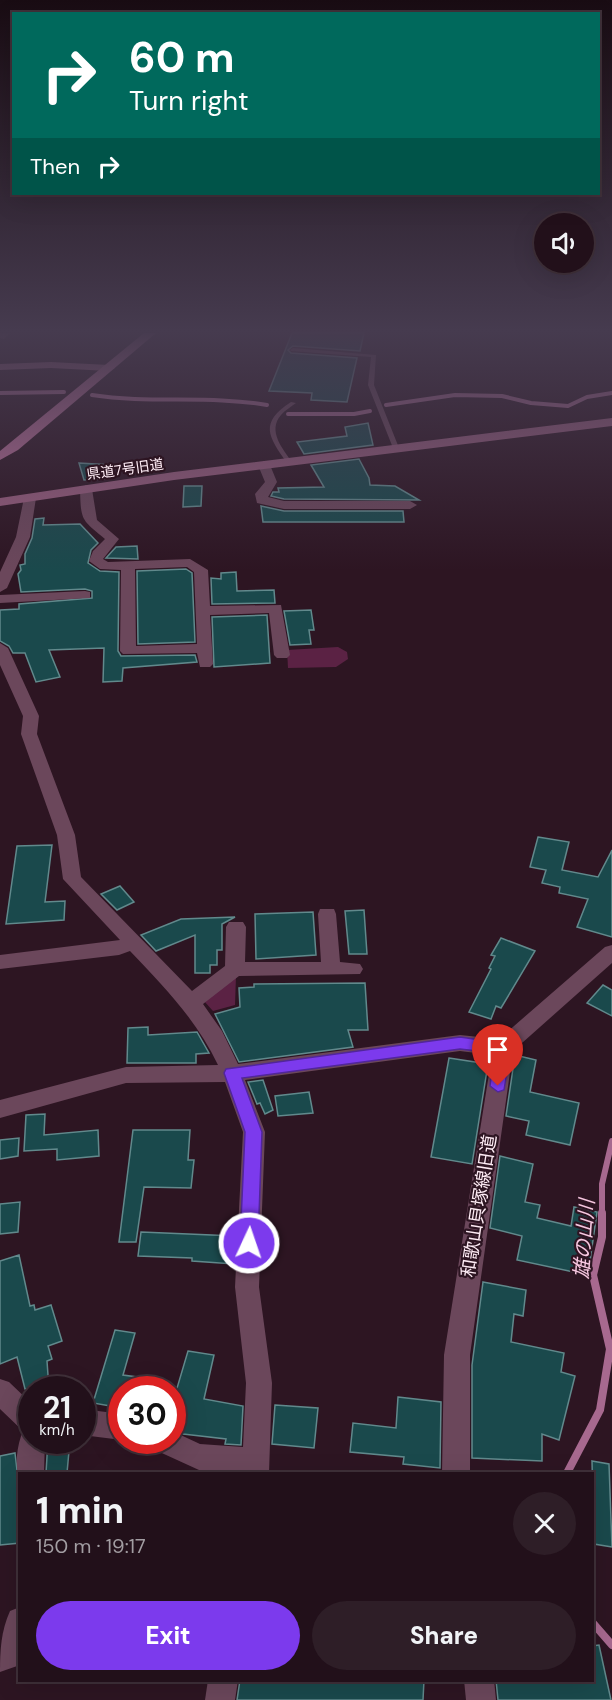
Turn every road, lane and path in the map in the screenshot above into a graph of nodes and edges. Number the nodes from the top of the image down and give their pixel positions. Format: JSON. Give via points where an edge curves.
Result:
{"nodes":[{"id":1,"x":56,"y":412,"type":"edge"},
{"id":2,"x":280,"y":412,"type":"edge"},
{"id":3,"x":382,"y":412,"type":"edge"},
{"id":4,"x":612,"y":422,"type":"edge"},
{"id":5,"x":396,"y":448,"type":"junction"},
{"id":6,"x":0,"y":456,"type":"edge"},
{"id":7,"x":290,"y":462,"type":"junction"},
{"id":8,"x":264,"y":465,"type":"junction"},
{"id":9,"x":86,"y":489,"type":"junction"},
{"id":10,"x":30,"y":498,"type":"junction"},
{"id":11,"x":0,"y":502,"type":"edge"},
{"id":12,"x":410,"y":505,"type":"dead end"},
{"id":13,"x":128,"y":565,"type":"junction"},
{"id":14,"x":0,"y":588,"type":"edge"},
{"id":15,"x":85,"y":595,"type":"dead end"},
{"id":16,"x":0,"y":599,"type":"edge"},
{"id":17,"x":203,"y":610,"type":"junction"},
{"id":18,"x":0,"y":648,"type":"edge"},
{"id":19,"x":204,"y":648,"type":"junction"},
{"id":20,"x":282,"y":655,"type":"dead end"},
{"id":21,"x":205,"y":664,"type":"dead end"},
{"id":22,"x":327,"y":914,"type":"dead end"},
{"id":23,"x":236,"y":927,"type":"dead end"},
{"id":24,"x":134,"y":942,"type":"junction"},
{"id":25,"x":608,"y":959,"type":"edge"},
{"id":26,"x":0,"y":962,"type":"edge"},
{"id":27,"x":235,"y":969,"type":"junction"},
{"id":28,"x":331,"y":969,"type":"junction"},
{"id":29,"x":353,"y":969,"type":"dead end"},
{"id":30,"x":191,"y":1002,"type":"junction"},
{"id":31,"x":503,"y":1048,"type":"junction"},
{"id":32,"x":232,"y":1073,"type":"junction"},
{"id":33,"x":0,"y":1109,"type":"edge"},
{"id":34,"x":0,"y":1391,"type":"edge"},
{"id":35,"x":18,"y":1408,"type":"edge"},
{"id":36,"x":186,"y":1450,"type":"edge"},
{"id":37,"x":31,"y":1454,"type":"edge"},
{"id":38,"x":256,"y":1467,"type":"edge"},
{"id":39,"x":30,"y":1472,"type":"edge"},
{"id":40,"x":456,"y":1472,"type":"edge"},
{"id":41,"x":18,"y":1638,"type":"edge"},
{"id":42,"x":0,"y":1657,"type":"edge"},
{"id":43,"x":223,"y":1682,"type":"edge"},
{"id":44,"x":479,"y":1682,"type":"edge"},
{"id":45,"x":220,"y":1700,"type":"edge"},
{"id":46,"x":481,"y":1700,"type":"edge"}],
"edges":[{"from":1,"to":6,"type":"main road"},
{"from":2,"to":7,"type":"lane","via":[[271,430],[272,438]]},
{"from":3,"to":5,"type":"lane"},
{"from":4,"to":5,"type":"street","name":"県道7号旧道"},
{"from":5,"to":7,"type":"street","name":"県道7号旧道"},
{"from":7,"to":8,"type":"street","name":"県道7号旧道"},
{"from":8,"to":9,"type":"street","name":"県道7号旧道"},
{"from":8,"to":12,"type":"street","via":[[271,482],[261,494],[262,500],[284,505]]},
{"from":9,"to":10,"type":"street","name":"県道7号旧道"},
{"from":9,"to":13,"type":"street","via":[[88,518],[112,539],[96,561],[105,566]]},
{"from":10,"to":11,"type":"street","name":"県道7号旧道"},
{"from":10,"to":14,"type":"street","via":[[23,537]]},
{"from":13,"to":17,"type":"street","via":[[190,563],[201,570]]},
{"from":13,"to":19,"type":"street","via":[[128,651]]},
{"from":15,"to":16,"type":"street"},
{"from":17,"to":19,"type":"street"},
{"from":17,"to":20,"type":"street","via":[[276,608]]},
{"from":18,"to":24,"type":"street","via":[[31,716],[29,734],[66,835],[72,879]]},
{"from":19,"to":21,"type":"street"},
{"from":22,"to":28,"type":"street"},
{"from":23,"to":27,"type":"street"},
{"from":24,"to":26,"type":"street","via":[[118,948]]},
{"from":24,"to":30,"type":"street"},
{"from":25,"to":31,"type":"street"},
{"from":27,"to":28,"type":"street"},
{"from":27,"to":30,"type":"street"},
{"from":28,"to":29,"type":"street"},
{"from":30,"to":32,"type":"street"},
{"from":31,"to":32,"type":"street","via":[[460,1043]]},
{"from":31,"to":40,"type":"street","name":"和歌山貝塚線旧道","via":[[457,1356]]},
{"from":32,"to":33,"type":"street","via":[[126,1075]]},
{"from":32,"to":38,"type":"street","via":[[254,1132],[247,1287],[259,1383]]},
{"from":34,"to":35,"type":"street"},
{"from":36,"to":38,"type":"street"},
{"from":37,"to":39,"type":"street"},
{"from":41,"to":42,"type":"street","via":[[10,1654]]},
{"from":43,"to":45,"type":"street"},
{"from":44,"to":46,"type":"street"}]}
